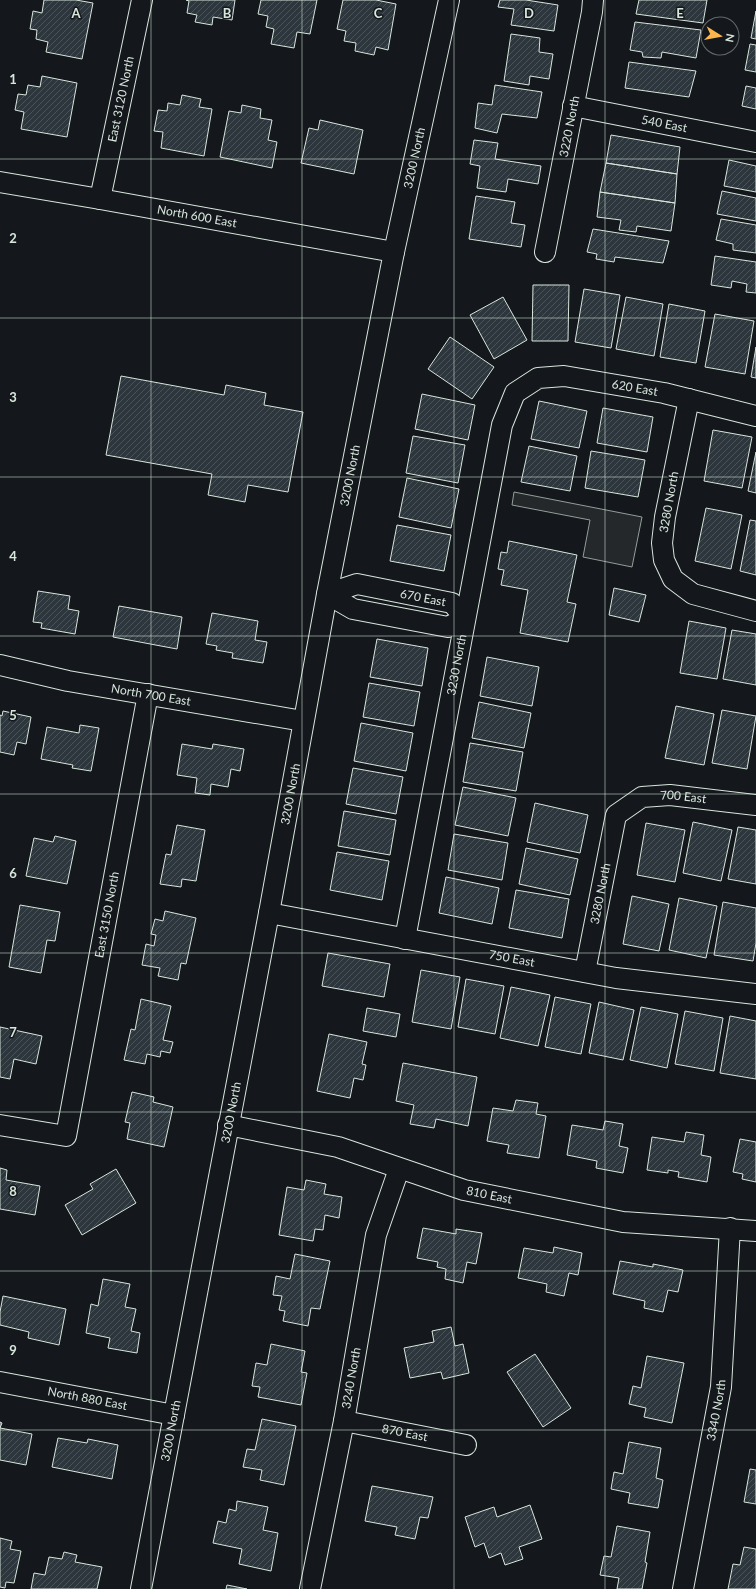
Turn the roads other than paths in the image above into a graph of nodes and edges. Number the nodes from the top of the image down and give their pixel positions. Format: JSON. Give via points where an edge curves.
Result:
{"nodes":[{"id":1,"x":142,"y":0,"type":"edge"},
{"id":2,"x":449,"y":0,"type":"edge"},
{"id":3,"x":593,"y":0,"type":"edge"},
{"id":4,"x":573,"y":106,"type":"junction"},
{"id":5,"x":756,"y":142,"type":"edge"},
{"id":6,"x":0,"y":182,"type":"edge"},
{"id":7,"x":100,"y":199,"type":"junction"},
{"id":8,"x":394,"y":252,"type":"junction"},
{"id":9,"x":545,"y":252,"type":"dead end"},
{"id":10,"x":515,"y":393,"type":"joint"},
{"id":11,"x":689,"y":399,"type":"junction"},
{"id":12,"x":756,"y":416,"type":"edge"},
{"id":13,"x":327,"y":594,"type":"junction"},
{"id":14,"x":756,"y":611,"type":"edge"},
{"id":15,"x":465,"y":618,"type":"junction"},
{"id":16,"x":0,"y":665,"type":"edge"},
{"id":17,"x":148,"y":694,"type":"junction"},
{"id":18,"x":303,"y":721,"type":"junction"},
{"id":19,"x":756,"y":805,"type":"edge"},
{"id":20,"x":616,"y":815,"type":"joint"},
{"id":21,"x":269,"y":913,"type":"junction"},
{"id":22,"x":405,"y":939,"type":"junction"},
{"id":23,"x":585,"y":972,"type":"junction"},
{"id":24,"x":756,"y":994,"type":"edge"},
{"id":25,"x":0,"y":1125,"type":"edge"},
{"id":26,"x":228,"y":1125,"type":"junction"},
{"id":27,"x":399,"y":1169,"type":"junction"},
{"id":28,"x":730,"y":1228,"type":"junction"},
{"id":29,"x":756,"y":1231,"type":"edge"},
{"id":30,"x":0,"y":1382,"type":"edge"},
{"id":31,"x":174,"y":1415,"type":"junction"},
{"id":32,"x":344,"y":1421,"type":"junction"},
{"id":33,"x":466,"y":1445,"type":"dead end"},
{"id":34,"x":141,"y":1589,"type":"edge"},
{"id":35,"x":310,"y":1589,"type":"edge"},
{"id":36,"x":683,"y":1589,"type":"edge"}],
"edges":[{"from":1,"to":7,"type":"street","name":"East 3120 North"},
{"from":2,"to":8,"type":"street","name":"3200 North"},
{"from":3,"to":4,"type":"street","name":"3220 North"},
{"from":4,"to":5,"type":"street","name":"540 East"},
{"from":4,"to":9,"type":"street","name":"3220 North"},
{"from":6,"to":7,"type":"street","name":"North 600 East"},
{"from":7,"to":8,"type":"street","name":"North 600 East"},
{"from":8,"to":13,"type":"street","name":"3200 North"},
{"from":10,"to":11,"type":"street","name":"620 East","via":[[538,378],[564,376]]},
{"from":10,"to":15,"type":"street","name":"3230 North","via":[[502,425]]},
{"from":11,"to":12,"type":"street","name":"620 East"},
{"from":11,"to":14,"type":"street","name":"3280 North","via":[[665,517],[662,543],[664,560],[673,579],[694,594]]},
{"from":13,"to":15,"type":"street","name":"670 East","via":[[357,584],[452,603]]},
{"from":13,"to":18,"type":"street","name":"3200 North"},
{"from":15,"to":22,"type":"street","name":"3230 North"},
{"from":16,"to":17,"type":"street","name":"North 700 East","via":[[44,676]]},
{"from":17,"to":18,"type":"street","name":"North 700 East"},
{"from":17,"to":25,"type":"street","name":"East 3150 North","via":[[66,1136]]},
{"from":18,"to":21,"type":"street","name":"3200 North"},
{"from":19,"to":20,"type":"street","name":"700 East","via":[[670,795],[642,797]]},
{"from":20,"to":23,"type":"street","name":"3280 North"},
{"from":21,"to":22,"type":"street","name":"750 East"},
{"from":21,"to":26,"type":"street","name":"3200 North"},
{"from":22,"to":23,"type":"street","name":"750 East"},
{"from":23,"to":24,"type":"street","name":"750 East"},
{"from":26,"to":27,"type":"street","name":"810 East","via":[[338,1147]]},
{"from":26,"to":31,"type":"street","name":"3200 North"},
{"from":27,"to":28,"type":"street","name":"810 East","via":[[464,1190],[623,1222]]},
{"from":27,"to":32,"type":"street","name":"3240 North","via":[[376,1235]]},
{"from":28,"to":29,"type":"street","name":"810 East"},
{"from":28,"to":36,"type":"street","name":"3340 North","via":[[720,1387]]},
{"from":30,"to":31,"type":"street","name":"North 880 East"},
{"from":31,"to":34,"type":"street","name":"3200 North"},
{"from":32,"to":33,"type":"street","name":"870 East"},
{"from":32,"to":35,"type":"street","name":"3240 North"}]}
